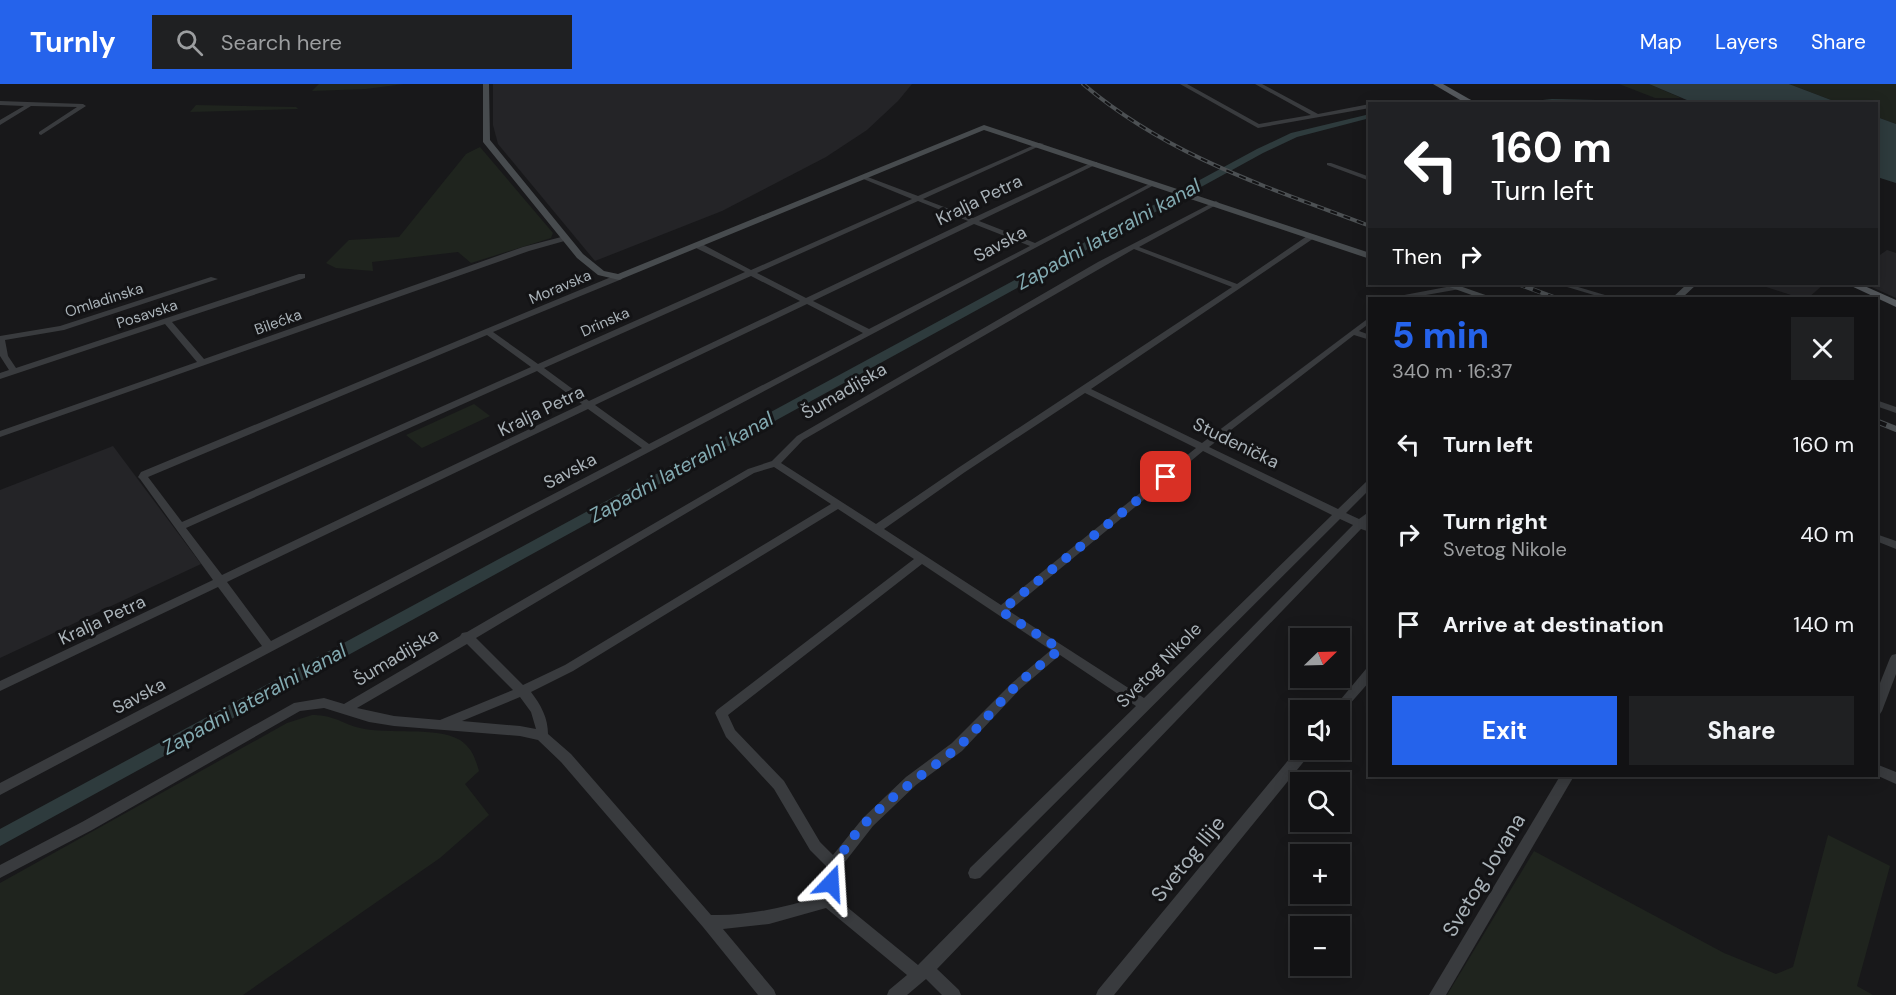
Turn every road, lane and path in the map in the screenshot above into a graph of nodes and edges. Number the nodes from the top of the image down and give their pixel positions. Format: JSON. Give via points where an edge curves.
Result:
{"nodes":[{"id":1,"x":486,"y":84,"type":"edge"},
{"id":2,"x":1183,"y":84,"type":"edge"},
{"id":3,"x":1258,"y":84,"type":"edge"},
{"id":4,"x":1437,"y":84,"type":"edge"},
{"id":5,"x":1472,"y":102,"type":"edge"},
{"id":6,"x":0,"y":103,"type":"edge"},
{"id":7,"x":29,"y":105,"type":"junction"},
{"id":8,"x":1368,"y":106,"type":"edge"},
{"id":9,"x":1318,"y":116,"type":"junction"},
{"id":10,"x":0,"y":123,"type":"edge"},
{"id":11,"x":41,"y":133,"type":"dead end"},
{"id":12,"x":1041,"y":144,"type":"junction"},
{"id":13,"x":1095,"y":163,"type":"junction"},
{"id":14,"x":1329,"y":164,"type":"dead end"},
{"id":15,"x":863,"y":177,"type":"junction"},
{"id":16,"x":1368,"y":178,"type":"edge"},
{"id":17,"x":1155,"y":183,"type":"junction"},
{"id":18,"x":916,"y":198,"type":"junction"},
{"id":19,"x":1216,"y":203,"type":"junction"},
{"id":20,"x":972,"y":220,"type":"junction"},
{"id":21,"x":1313,"y":236,"type":"junction"},
{"id":22,"x":565,"y":238,"type":"junction"},
{"id":23,"x":1034,"y":244,"type":"junction"},
{"id":24,"x":699,"y":246,"type":"junction"},
{"id":25,"x":1134,"y":247,"type":"junction"},
{"id":26,"x":1368,"y":255,"type":"edge"},
{"id":27,"x":751,"y":272,"type":"junction"},
{"id":28,"x":302,"y":276,"type":"dead end"},
{"id":29,"x":620,"y":277,"type":"junction"},
{"id":30,"x":214,"y":279,"type":"dead end"},
{"id":31,"x":1450,"y":285,"type":"edge"},
{"id":32,"x":1565,"y":285,"type":"edge"},
{"id":33,"x":1691,"y":285,"type":"edge"},
{"id":34,"x":1854,"y":285,"type":"edge"},
{"id":35,"x":1238,"y":287,"type":"junction"},
{"id":36,"x":1457,"y":287,"type":"junction"},
{"id":37,"x":1404,"y":297,"type":"edge"},
{"id":38,"x":1486,"y":297,"type":"edge"},
{"id":39,"x":1607,"y":297,"type":"edge"},
{"id":40,"x":1678,"y":297,"type":"edge"},
{"id":41,"x":807,"y":301,"type":"junction"},
{"id":42,"x":1896,"y":304,"type":"edge"},
{"id":43,"x":167,"y":321,"type":"junction"},
{"id":44,"x":1368,"y":321,"type":"edge"},
{"id":45,"x":488,"y":332,"type":"junction"},
{"id":46,"x":868,"y":332,"type":"junction"},
{"id":47,"x":1353,"y":332,"type":"junction"},
{"id":48,"x":1368,"y":337,"type":"edge"},
{"id":49,"x":1,"y":338,"type":"edge"},
{"id":50,"x":203,"y":363,"type":"junction"},
{"id":51,"x":536,"y":367,"type":"junction"},
{"id":52,"x":14,"y":372,"type":"junction"},
{"id":53,"x":0,"y":376,"type":"edge"},
{"id":54,"x":1085,"y":390,"type":"junction"},
{"id":55,"x":1878,"y":404,"type":"edge"},
{"id":56,"x":590,"y":406,"type":"junction"},
{"id":57,"x":1896,"y":410,"type":"edge"},
{"id":58,"x":0,"y":434,"type":"edge"},
{"id":59,"x":1203,"y":447,"type":"junction"},
{"id":60,"x":648,"y":448,"type":"junction"},
{"id":61,"x":775,"y":463,"type":"junction"},
{"id":62,"x":1368,"y":485,"type":"edge"},
{"id":63,"x":838,"y":504,"type":"junction"},
{"id":64,"x":1337,"y":514,"type":"junction"},
{"id":65,"x":181,"y":526,"type":"junction"},
{"id":66,"x":1364,"y":527,"type":"edge"},
{"id":67,"x":876,"y":529,"type":"junction"},
{"id":68,"x":1878,"y":538,"type":"edge"},
{"id":69,"x":1896,"y":544,"type":"edge"},
{"id":70,"x":921,"y":559,"type":"junction"},
{"id":71,"x":221,"y":582,"type":"junction"},
{"id":72,"x":1001,"y":611,"type":"junction"},
{"id":73,"x":466,"y":636,"type":"junction"},
{"id":74,"x":268,"y":646,"type":"junction"},
{"id":75,"x":1060,"y":649,"type":"junction"},
{"id":76,"x":1896,"y":658,"type":"edge"},
{"id":77,"x":1368,"y":674,"type":"edge"},
{"id":78,"x":0,"y":686,"type":"edge"},
{"id":79,"x":522,"y":691,"type":"junction"},
{"id":80,"x":1346,"y":700,"type":"edge"},
{"id":81,"x":1145,"y":705,"type":"junction"},
{"id":82,"x":1878,"y":706,"type":"edge"},
{"id":83,"x":346,"y":709,"type":"junction"},
{"id":84,"x":440,"y":725,"type":"junction"},
{"id":85,"x":542,"y":736,"type":"junction"},
{"id":86,"x":1297,"y":760,"type":"edge"},
{"id":87,"x":1878,"y":770,"type":"edge"},
{"id":88,"x":1566,"y":777,"type":"edge"},
{"id":89,"x":1896,"y":778,"type":"edge"},
{"id":90,"x":0,"y":789,"type":"edge"},
{"id":91,"x":834,"y":865,"type":"junction"},
{"id":92,"x":0,"y":872,"type":"edge"},
{"id":93,"x":975,"y":873,"type":"dead end"},
{"id":94,"x":828,"y":901,"type":"junction"},
{"id":95,"x":708,"y":922,"type":"junction"},
{"id":96,"x":921,"y":971,"type":"junction"},
{"id":97,"x":768,"y":995,"type":"edge"},
{"id":98,"x":895,"y":995,"type":"edge"},
{"id":99,"x":953,"y":995,"type":"edge"},
{"id":100,"x":1104,"y":995,"type":"edge"},
{"id":101,"x":1437,"y":995,"type":"edge"}],
"edges":[{"from":1,"to":22,"type":"street","via":[[486,140]]},
{"from":2,"to":9,"type":"street","via":[[1254,125]]},
{"from":3,"to":9,"type":"street"},
{"from":4,"to":5,"type":"main road"},
{"from":6,"to":7,"type":"street"},
{"from":7,"to":10,"type":"street"},
{"from":7,"to":11,"type":"street","via":[[83,106]]},
{"from":8,"to":9,"type":"street"},
{"from":12,"to":13,"type":"street"},
{"from":12,"to":15,"type":"street","name":"Moravska","via":[[989,127]]},
{"from":12,"to":18,"type":"street","name":"Drinska"},
{"from":13,"to":17,"type":"street"},
{"from":13,"to":20,"type":"street","name":"Kralja Petra"},
{"from":14,"to":16,"type":"street"},
{"from":15,"to":18,"type":"street"},
{"from":15,"to":24,"type":"street","name":"Moravska"},
{"from":17,"to":19,"type":"street"},
{"from":17,"to":23,"type":"street","name":"Savska"},
{"from":18,"to":20,"type":"street"},
{"from":18,"to":27,"type":"street","name":"Drinska"},
{"from":19,"to":21,"type":"street"},
{"from":19,"to":25,"type":"street","name":"Šumadijska"},
{"from":20,"to":23,"type":"street"},
{"from":20,"to":41,"type":"street","name":"Kralja Petra"},
{"from":21,"to":26,"type":"street"},
{"from":21,"to":35,"type":"street"},
{"from":22,"to":29,"type":"street","via":[[595,269]]},
{"from":22,"to":50,"type":"street","name":"Bilećka"},
{"from":23,"to":46,"type":"street","name":"Savska"},
{"from":24,"to":27,"type":"street"},
{"from":24,"to":29,"type":"street","name":"Moravska"},
{"from":25,"to":35,"type":"street"},
{"from":25,"to":61,"type":"street","name":"Šumadijska","via":[[800,438]]},
{"from":27,"to":41,"type":"street"},
{"from":27,"to":51,"type":"street","name":"Drinska"},
{"from":28,"to":43,"type":"street","name":"Posavska"},
{"from":29,"to":45,"type":"street","name":"Moravska"},
{"from":30,"to":49,"type":"street","name":"Omladinska","via":[[61,328]]},
{"from":31,"to":36,"type":"street"},
{"from":32,"to":39,"type":"street"},
{"from":33,"to":40,"type":"street"},
{"from":34,"to":42,"type":"main road"},
{"from":35,"to":54,"type":"street"},
{"from":36,"to":37,"type":"street"},
{"from":36,"to":38,"type":"street"},
{"from":41,"to":46,"type":"street"},
{"from":41,"to":56,"type":"street","name":"Kralja Petra"},
{"from":43,"to":50,"type":"street"},
{"from":43,"to":52,"type":"street","name":"Posavska"},
{"from":44,"to":47,"type":"street"},
{"from":45,"to":51,"type":"street"},
{"from":45,"to":65,"type":"street","name":"Moravska","via":[[156,468],[143,477]]},
{"from":46,"to":60,"type":"street","name":"Savska"},
{"from":47,"to":48,"type":"street"},
{"from":47,"to":59,"type":"street"},
{"from":49,"to":52,"type":"street","via":[[4,356]]},
{"from":50,"to":58,"type":"street","name":"Bilećka"},
{"from":51,"to":56,"type":"street"},
{"from":51,"to":65,"type":"street","name":"Drinska"},
{"from":52,"to":53,"type":"street","name":"Posavska"},
{"from":54,"to":59,"type":"street","name":"Studenička"},
{"from":54,"to":67,"type":"street"},
{"from":55,"to":57,"type":"street"},
{"from":56,"to":60,"type":"street"},
{"from":56,"to":71,"type":"street","name":"Kralja Petra"},
{"from":59,"to":64,"type":"street","name":"Studenička"},
{"from":59,"to":72,"type":"street"},
{"from":60,"to":74,"type":"street","name":"Savska"},
{"from":61,"to":63,"type":"street"},
{"from":61,"to":73,"type":"street","name":"Šumadijska","via":[[751,471]]},
{"from":62,"to":64,"type":"street","name":"Svetog Nikole"},
{"from":63,"to":67,"type":"street"},
{"from":63,"to":79,"type":"street","via":[[569,668]]},
{"from":64,"to":66,"type":"street","name":"Studenička"},
{"from":64,"to":81,"type":"street","name":"Svetog Nikole"},
{"from":65,"to":71,"type":"street"},
{"from":66,"to":96,"type":"street"},
{"from":67,"to":70,"type":"street"},
{"from":68,"to":69,"type":"street"},
{"from":70,"to":72,"type":"street"},
{"from":70,"to":91,"type":"street","via":[[721,713],[730,733],[779,785],[815,846]]},
{"from":71,"to":74,"type":"street"},
{"from":71,"to":78,"type":"street","name":"Kralja Petra"},
{"from":72,"to":75,"type":"street"},
{"from":73,"to":79,"type":"street","name":"Šumadijska"},
{"from":73,"to":83,"type":"street","name":"Šumadijska"},
{"from":74,"to":90,"type":"street","name":"Savska"},
{"from":75,"to":81,"type":"street"},
{"from":75,"to":91,"type":"street","via":[[1016,686],[957,747],[911,781],[868,822]]},
{"from":76,"to":82,"type":"street"},
{"from":77,"to":80,"type":"street"},
{"from":79,"to":84,"type":"street"},
{"from":79,"to":85,"type":"street","name":"Šumadijska","via":[[543,722]]},
{"from":81,"to":93,"type":"street","name":"Svetog Nikole"},
{"from":83,"to":84,"type":"street","via":[[369,717]]},
{"from":83,"to":92,"type":"street","via":[[324,703],[298,706]]},
{"from":84,"to":85,"type":"street"},
{"from":85,"to":95,"type":"street","via":[[566,758]]},
{"from":86,"to":100,"type":"street","name":"Svetog Ilije"},
{"from":87,"to":89,"type":"street"},
{"from":88,"to":101,"type":"street","name":"Svetog Jovana"},
{"from":91,"to":94,"type":"street"},
{"from":94,"to":95,"type":"street","via":[[772,919],[741,924]]},
{"from":94,"to":96,"type":"street"},
{"from":95,"to":97,"type":"street"},
{"from":96,"to":98,"type":"street"},
{"from":96,"to":99,"type":"street"}]}
